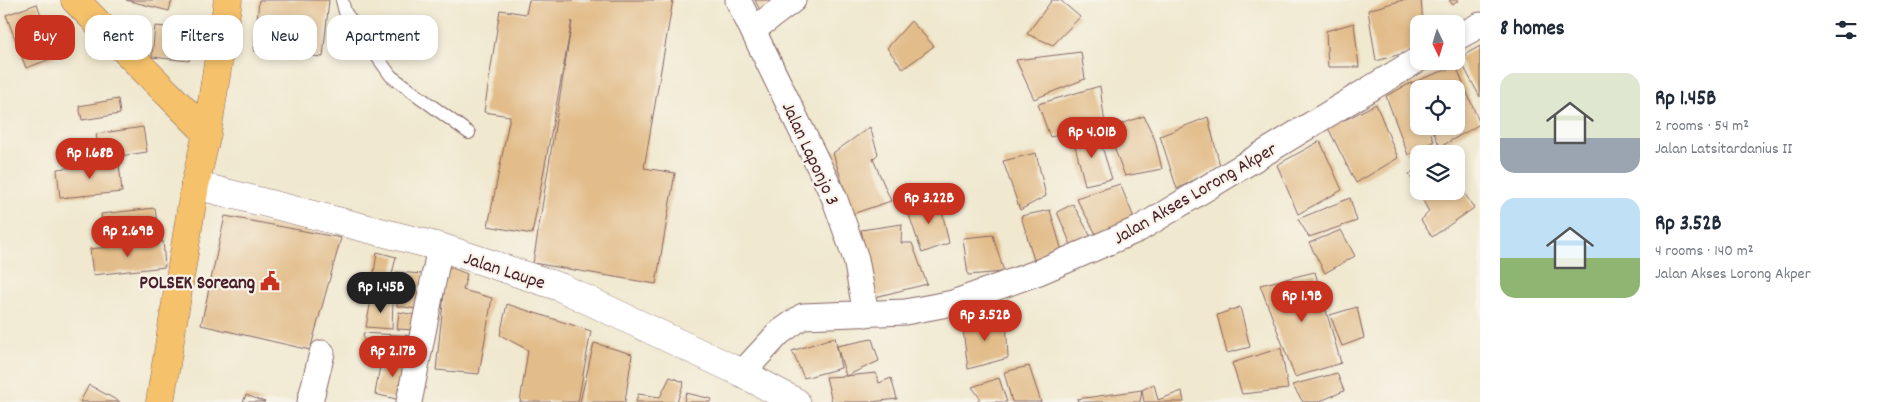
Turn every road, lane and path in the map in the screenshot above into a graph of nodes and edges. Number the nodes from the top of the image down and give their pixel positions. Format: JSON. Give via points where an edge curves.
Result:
{"nodes":[{"id":1,"x":75,"y":0,"type":"edge"},
{"id":2,"x":228,"y":0,"type":"edge"},
{"id":3,"x":342,"y":0,"type":"edge"},
{"id":4,"x":738,"y":0,"type":"edge"},
{"id":5,"x":793,"y":0,"type":"edge"},
{"id":6,"x":1480,"y":26,"type":"edge"},
{"id":7,"x":753,"y":30,"type":"junction"},
{"id":8,"x":1465,"y":34,"type":"edge"},
{"id":9,"x":1410,"y":64,"type":"edge"},
{"id":10,"x":207,"y":133,"type":"junction"},
{"id":11,"x":469,"y":133,"type":"dead end"},
{"id":12,"x":195,"y":186,"type":"junction"},
{"id":13,"x":440,"y":248,"type":"junction"},
{"id":14,"x":866,"y":314,"type":"junction"},
{"id":15,"x":322,"y":353,"type":"dead end"},
{"id":16,"x":742,"y":373,"type":"junction"},
{"id":17,"x":160,"y":402,"type":"edge"},
{"id":18,"x":310,"y":402,"type":"edge"},
{"id":19,"x":409,"y":402,"type":"edge"},
{"id":20,"x":796,"y":402,"type":"edge"}],
"edges":[{"from":1,"to":10,"type":"highway"},
{"from":2,"to":10,"type":"highway"},
{"from":3,"to":11,"type":"lane","via":[[345,12],[391,76]]},
{"from":4,"to":7,"type":"street","name":"Jalan Laponjo 3"},
{"from":5,"to":7,"type":"street"},
{"from":6,"to":8,"type":"street"},
{"from":7,"to":14,"type":"street","name":"Jalan Laponjo 3","via":[[834,197],[856,259]]},
{"from":9,"to":14,"type":"street","name":"Jalan Akses Lorong Akper","via":[[1139,229],[1039,272],[953,303],[905,312]]},
{"from":10,"to":12,"type":"highway"},
{"from":12,"to":13,"type":"street","name":"Jalan Laupe"},
{"from":12,"to":17,"type":"highway"},
{"from":13,"to":16,"type":"street","name":"Jalan Laupe","via":[[560,287]]},
{"from":13,"to":19,"type":"street"},
{"from":14,"to":16,"type":"street","name":"Jalan Akses Lorong Akper","via":[[803,316],[779,333]]},
{"from":15,"to":18,"type":"street"},
{"from":16,"to":20,"type":"street","name":"Jalan Laupe"}]}
